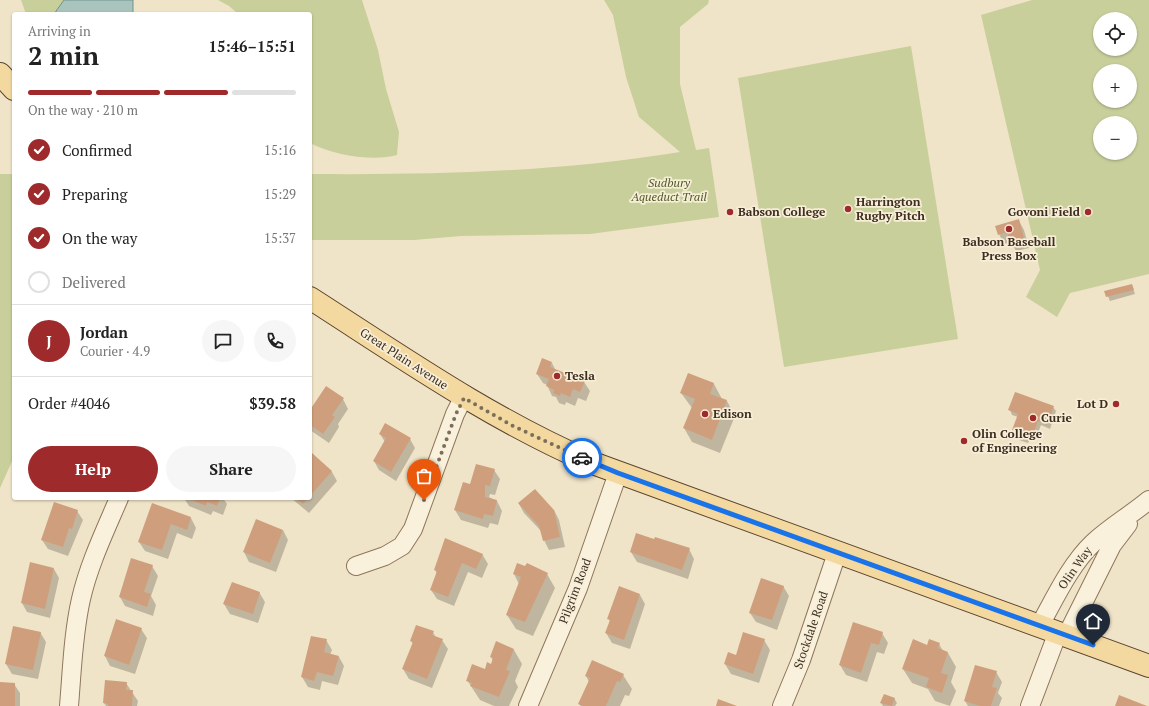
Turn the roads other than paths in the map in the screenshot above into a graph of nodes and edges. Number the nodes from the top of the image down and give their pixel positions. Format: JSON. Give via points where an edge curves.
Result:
{"nodes":[{"id":1,"x":0,"y":74,"type":"edge"},
{"id":2,"x":12,"y":87,"type":"edge"},
{"id":3,"x":312,"y":299,"type":"edge"},
{"id":4,"x":464,"y":398,"type":"junction"},
{"id":5,"x":618,"y":473,"type":"junction"},
{"id":6,"x":118,"y":500,"type":"edge"},
{"id":7,"x":1145,"y":503,"type":"edge"},
{"id":8,"x":837,"y":553,"type":"junction"},
{"id":9,"x":356,"y":566,"type":"dead end"},
{"id":10,"x":1055,"y":631,"type":"junction"},
{"id":11,"x":1149,"y":666,"type":"edge"},
{"id":12,"x":69,"y":706,"type":"edge"},
{"id":13,"x":528,"y":706,"type":"edge"},
{"id":14,"x":782,"y":706,"type":"edge"},
{"id":15,"x":1030,"y":706,"type":"edge"}],
"edges":[{"from":1,"to":2,"type":"main road"},
{"from":3,"to":4,"type":"main road","name":"Great Plain Avenue"},
{"from":4,"to":5,"type":"main road","name":"Great Plain Avenue","via":[[539,439]]},
{"from":4,"to":9,"type":"street","via":[[413,529],[402,546],[385,556]]},
{"from":5,"to":8,"type":"main road","name":"Great Plain Avenue"},
{"from":5,"to":13,"type":"street","name":"Pilgrim Road","via":[[578,588]]},
{"from":6,"to":12,"type":"street","via":[[91,563],[81,600]]},
{"from":7,"to":10,"type":"street","name":"Olin Way","via":[[1112,545]]},
{"from":7,"to":10,"type":"street","name":"Olin Way","via":[[1094,542],[1075,565]]},
{"from":8,"to":10,"type":"main road","name":"Great Plain Avenue"},
{"from":8,"to":14,"type":"street","name":"Stockdale Road","via":[[801,660]]},
{"from":10,"to":11,"type":"main road","name":"Great Plain Avenue"},
{"from":10,"to":15,"type":"street"}]}
